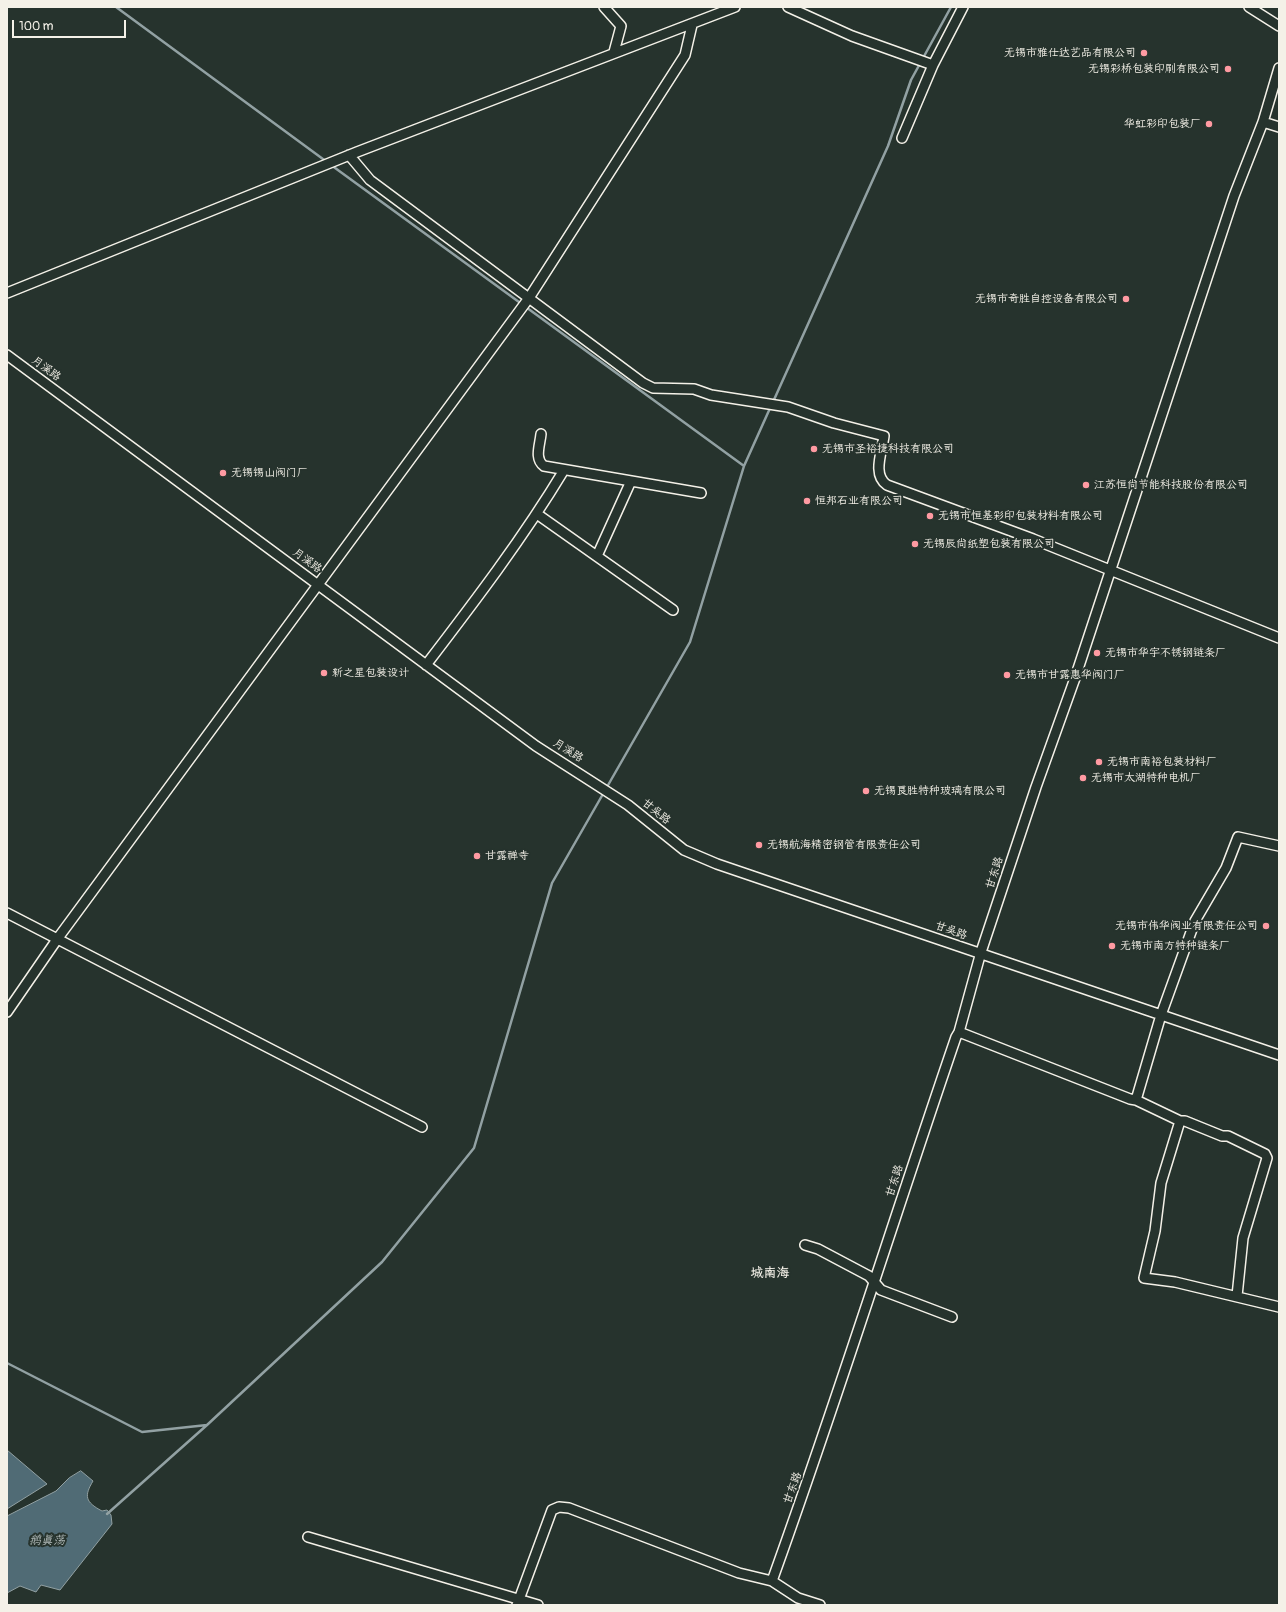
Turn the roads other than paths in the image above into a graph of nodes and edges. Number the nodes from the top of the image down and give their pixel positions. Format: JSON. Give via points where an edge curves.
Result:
{"nodes":[{"id":1,"x":604,"y":7,"type":"edge"},
{"id":2,"x":735,"y":7,"type":"edge"},
{"id":3,"x":788,"y":7,"type":"edge"},
{"id":4,"x":963,"y":7,"type":"edge"},
{"id":5,"x":1249,"y":7,"type":"edge"},
{"id":6,"x":692,"y":25,"type":"junction"},
{"id":7,"x":1279,"y":26,"type":"edge"},
{"id":8,"x":614,"y":52,"type":"junction"},
{"id":9,"x":930,"y":64,"type":"junction"},
{"id":10,"x":1279,"y":68,"type":"edge"},
{"id":11,"x":1263,"y":122,"type":"junction"},
{"id":12,"x":1279,"y":127,"type":"edge"},
{"id":13,"x":902,"y":138,"type":"dead end"},
{"id":14,"x":348,"y":155,"type":"junction"},
{"id":15,"x":7,"y":293,"type":"edge"},
{"id":16,"x":528,"y":300,"type":"junction"},
{"id":17,"x":7,"y":355,"type":"edge"},
{"id":18,"x":541,"y":434,"type":"dead end"},
{"id":19,"x":564,"y":470,"type":"junction"},
{"id":20,"x":631,"y":481,"type":"junction"},
{"id":21,"x":701,"y":493,"type":"dead end"},
{"id":22,"x":537,"y":514,"type":"junction"},
{"id":23,"x":597,"y":556,"type":"junction"},
{"id":24,"x":1110,"y":571,"type":"junction"},
{"id":25,"x":317,"y":584,"type":"junction"},
{"id":26,"x":673,"y":610,"type":"dead end"},
{"id":27,"x":1279,"y":638,"type":"edge"},
{"id":28,"x":426,"y":665,"type":"junction"},
{"id":29,"x":628,"y":805,"type":"joint"},
{"id":30,"x":1279,"y":846,"type":"edge"},
{"id":31,"x":7,"y":913,"type":"edge"},
{"id":32,"x":58,"y":938,"type":"junction"},
{"id":33,"x":981,"y":953,"type":"junction"},
{"id":34,"x":7,"y":1012,"type":"edge"},
{"id":35,"x":1161,"y":1015,"type":"junction"},
{"id":36,"x":959,"y":1032,"type":"junction"},
{"id":37,"x":1279,"y":1055,"type":"edge"},
{"id":38,"x":1136,"y":1100,"type":"junction"},
{"id":39,"x":1180,"y":1121,"type":"junction"},
{"id":40,"x":422,"y":1127,"type":"dead end"},
{"id":41,"x":805,"y":1246,"type":"dead end"},
{"id":42,"x":874,"y":1282,"type":"junction"},
{"id":43,"x":1237,"y":1296,"type":"junction"},
{"id":44,"x":1279,"y":1307,"type":"edge"},
{"id":45,"x":952,"y":1317,"type":"dead end"},
{"id":46,"x":308,"y":1537,"type":"dead end"},
{"id":47,"x":772,"y":1581,"type":"junction"},
{"id":48,"x":518,"y":1602,"type":"edge"},
{"id":49,"x":538,"y":1605,"type":"edge"},
{"id":50,"x":820,"y":1605,"type":"edge"}],
"edges":[{"from":1,"to":8,"type":"street","via":[[621,26]]},
{"from":2,"to":6,"type":"street"},
{"from":3,"to":9,"type":"street","via":[[852,36]]},
{"from":4,"to":9,"type":"street"},
{"from":5,"to":7,"type":"street"},
{"from":6,"to":8,"type":"street"},
{"from":6,"to":16,"type":"street","via":[[685,55]]},
{"from":8,"to":14,"type":"street"},
{"from":9,"to":13,"type":"street"},
{"from":10,"to":11,"type":"street","name":"甘东路"},
{"from":11,"to":12,"type":"street"},
{"from":11,"to":24,"type":"street","name":"甘东路","via":[[1234,196]]},
{"from":14,"to":15,"type":"street"},
{"from":14,"to":16,"type":"street","via":[[370,180]]},
{"from":16,"to":24,"type":"street","via":[[643,383],[654,388],[694,389],[724,397],[770,403],[884,436],[878,472],[881,481]]},
{"from":16,"to":25,"type":"street"},
{"from":17,"to":25,"type":"street","name":"月溪路"},
{"from":18,"to":19,"type":"street","via":[[538,459],[540,463]]},
{"from":19,"to":20,"type":"street"},
{"from":19,"to":22,"type":"street"},
{"from":20,"to":21,"type":"street"},
{"from":20,"to":23,"type":"street"},
{"from":22,"to":23,"type":"street"},
{"from":22,"to":28,"type":"street"},
{"from":23,"to":26,"type":"street"},
{"from":24,"to":27,"type":"street"},
{"from":24,"to":33,"type":"street","name":"甘东路"},
{"from":25,"to":28,"type":"street","name":"月溪路"},
{"from":25,"to":32,"type":"street"},
{"from":28,"to":29,"type":"street","name":"月溪路","via":[[536,746]]},
{"from":29,"to":33,"type":"street","name":"甘吴路","via":[[684,850],[717,864]]},
{"from":30,"to":35,"type":"street","via":[[1238,837],[1226,868],[1195,921]]},
{"from":31,"to":32,"type":"street"},
{"from":32,"to":34,"type":"street"},
{"from":32,"to":40,"type":"street"},
{"from":33,"to":35,"type":"street","name":"甘吴路"},
{"from":33,"to":36,"type":"street","name":"甘东路"},
{"from":35,"to":37,"type":"street","name":"甘吴路"},
{"from":35,"to":38,"type":"street"},
{"from":36,"to":38,"type":"street"},
{"from":36,"to":42,"type":"street","name":"甘东路"},
{"from":38,"to":39,"type":"street"},
{"from":39,"to":43,"type":"street","via":[[1228,1136],[1266,1154],[1267,1158],[1242,1238]]},
{"from":39,"to":43,"type":"street","via":[[1161,1183],[1155,1231],[1144,1278]]},
{"from":41,"to":42,"type":"street","via":[[818,1249],[869,1276]]},
{"from":42,"to":45,"type":"street","via":[[881,1290]]},
{"from":42,"to":47,"type":"street","name":"甘东路","via":[[812,1471]]},
{"from":43,"to":44,"type":"street"},
{"from":46,"to":48,"type":"street"},
{"from":47,"to":48,"type":"street","via":[[739,1573],[569,1508],[559,1507],[552,1510]]},
{"from":47,"to":50,"type":"street","via":[[798,1598]]},
{"from":48,"to":49,"type":"street"}]}
